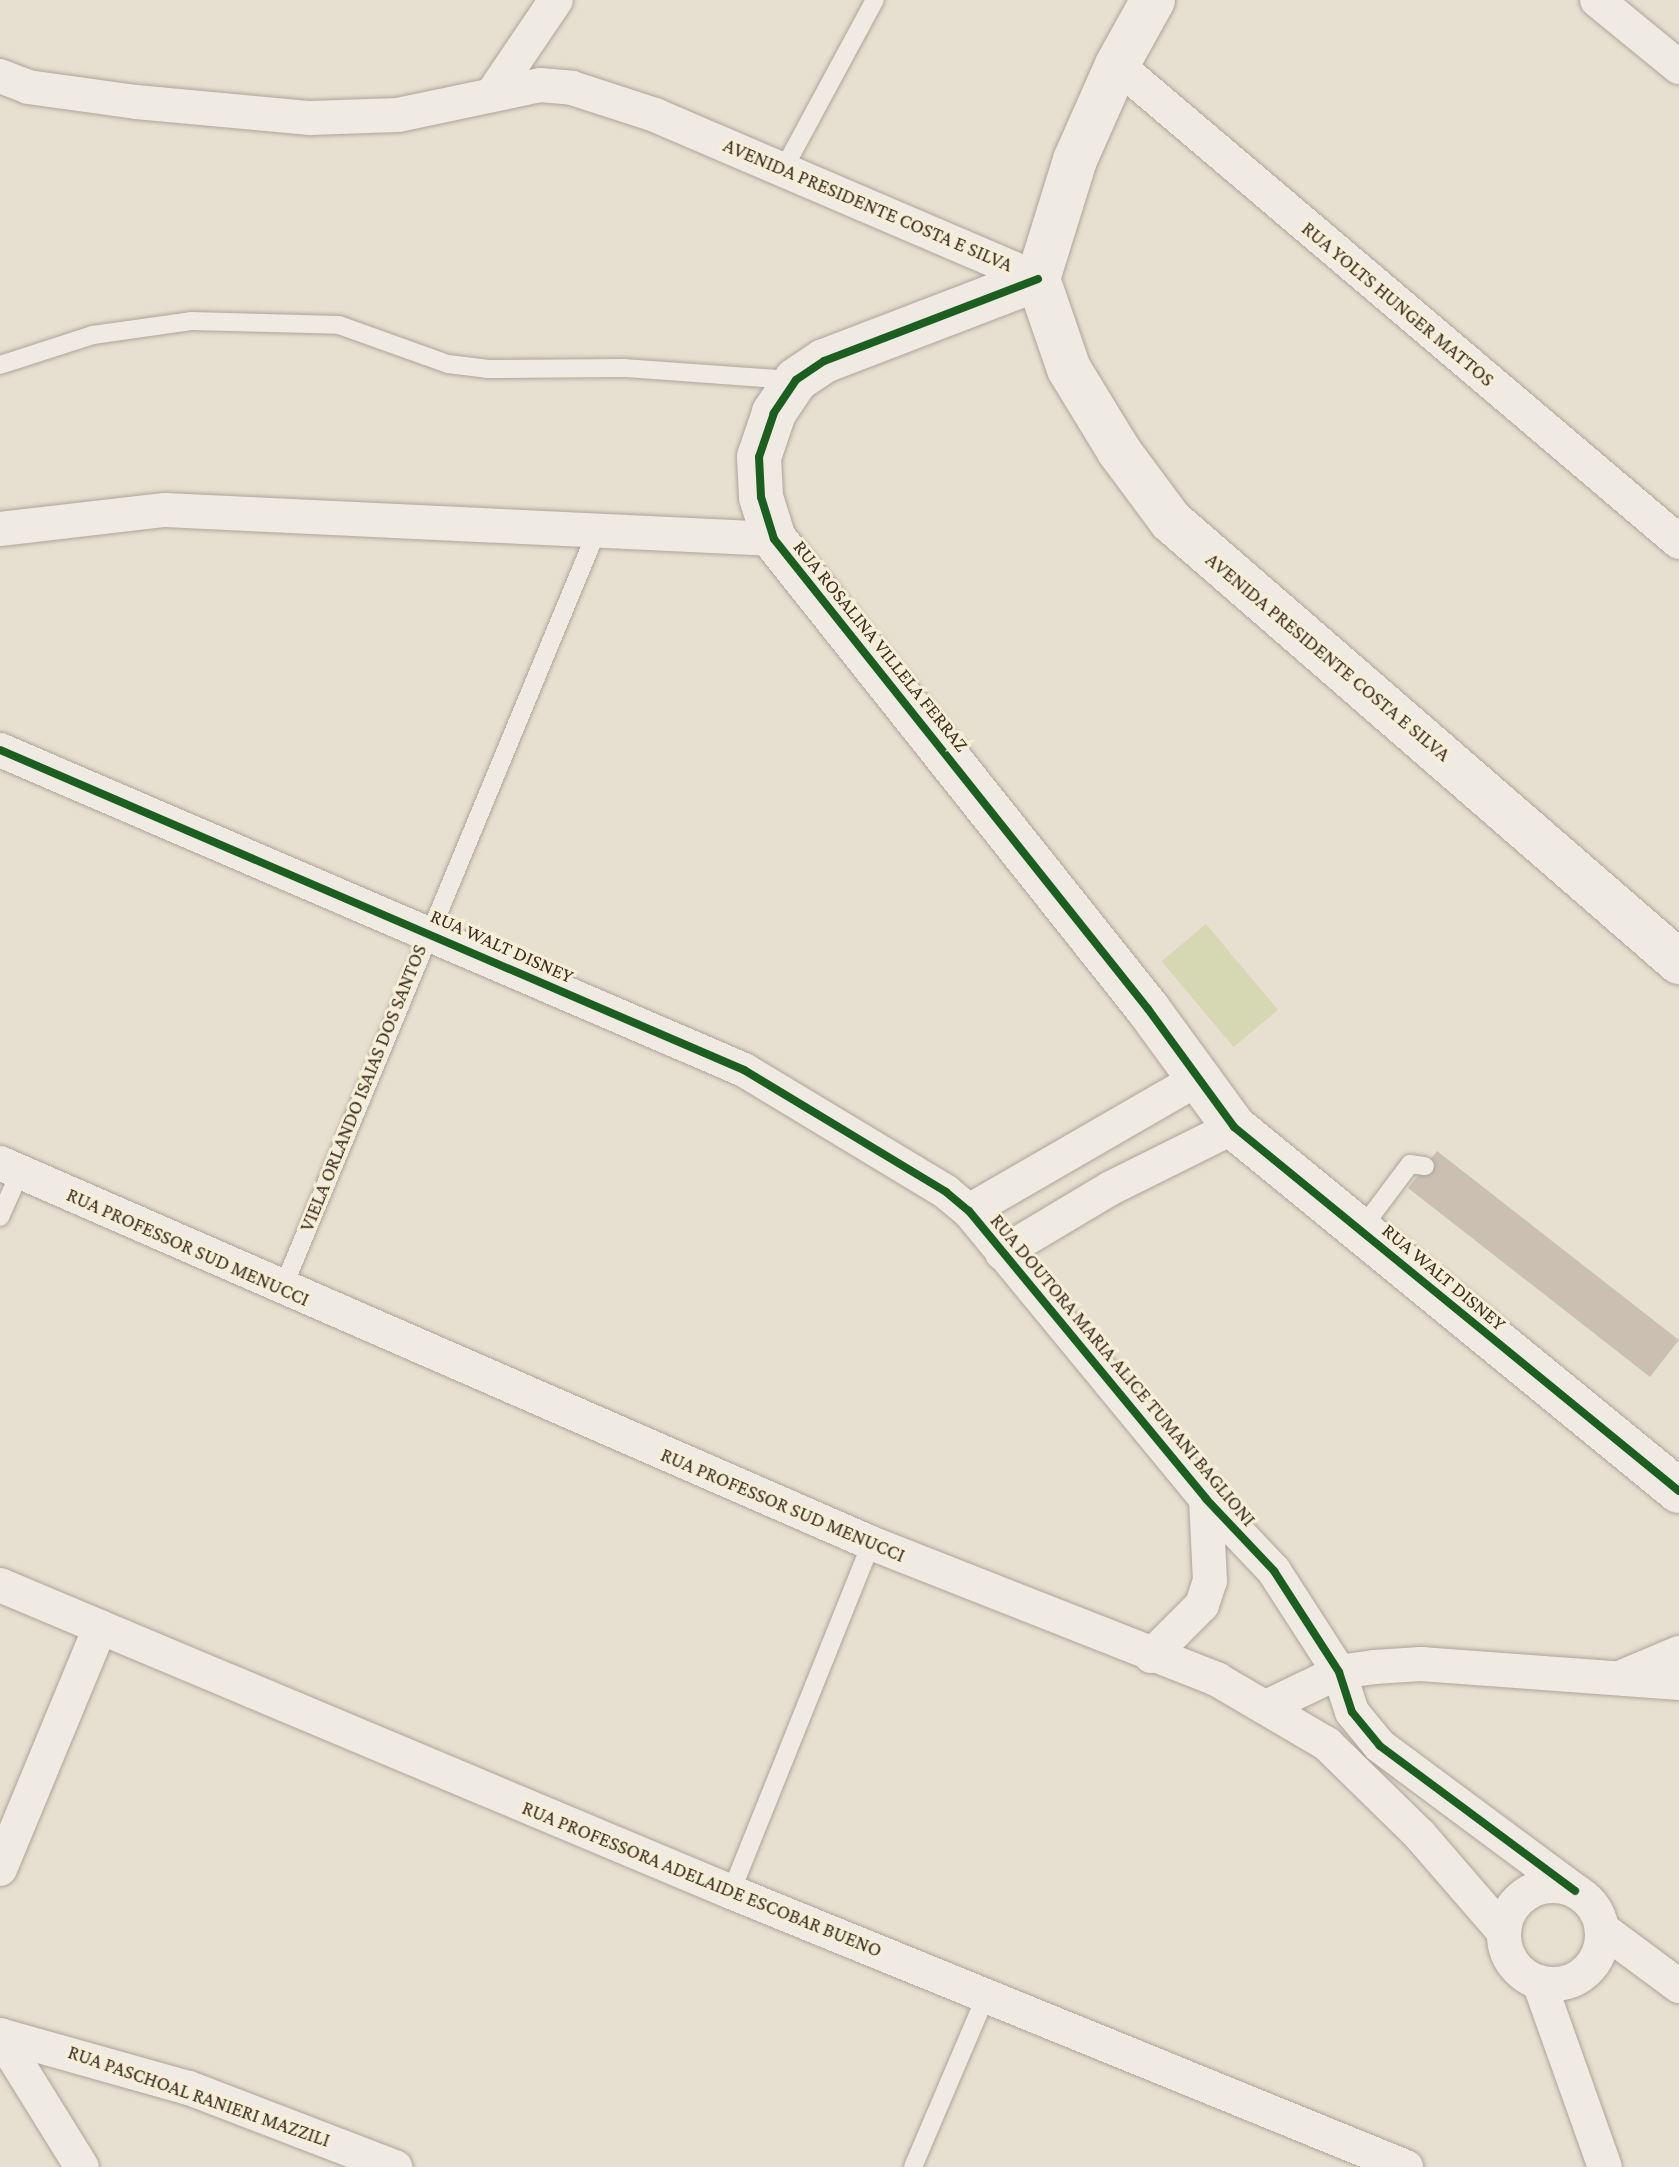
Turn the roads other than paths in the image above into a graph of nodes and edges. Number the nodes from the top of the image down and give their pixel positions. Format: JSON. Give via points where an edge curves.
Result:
{"nodes":[{"id":1,"x":556,"y":0,"type":"edge"},
{"id":2,"x":875,"y":0,"type":"edge"},
{"id":3,"x":1153,"y":0,"type":"edge"},
{"id":4,"x":1597,"y":0,"type":"edge"},
{"id":5,"x":1117,"y":65,"type":"junction"},
{"id":6,"x":1679,"y":67,"type":"edge"},
{"id":7,"x":0,"y":76,"type":"edge"},
{"id":8,"x":493,"y":93,"type":"junction"},
{"id":9,"x":784,"y":168,"type":"junction"},
{"id":10,"x":1038,"y":279,"type":"junction"},
{"id":11,"x":0,"y":365,"type":"edge"},
{"id":12,"x":796,"y":380,"type":"junction"},
{"id":13,"x":0,"y":529,"type":"edge"},
{"id":14,"x":596,"y":533,"type":"junction"},
{"id":15,"x":774,"y":539,"type":"junction"},
{"id":16,"x":1679,"y":542,"type":"edge"},
{"id":17,"x":0,"y":750,"type":"edge"},
{"id":18,"x":427,"y":931,"type":"junction"},
{"id":19,"x":1679,"y":962,"type":"edge"},
{"id":20,"x":1199,"y":1078,"type":"junction"},
{"id":21,"x":1234,"y":1127,"type":"junction"},
{"id":22,"x":1425,"y":1166,"type":"dead end"},
{"id":23,"x":10,"y":1167,"type":"edge"},
{"id":24,"x":969,"y":1211,"type":"junction"},
{"id":25,"x":0,"y":1217,"type":"edge"},
{"id":26,"x":1362,"y":1228,"type":"junction"},
{"id":27,"x":1002,"y":1253,"type":"junction"},
{"id":28,"x":282,"y":1290,"type":"junction"},
{"id":29,"x":1679,"y":1491,"type":"edge"},
{"id":30,"x":1206,"y":1499,"type":"junction"},
{"id":31,"x":871,"y":1543,"type":"junction"},
{"id":32,"x":0,"y":1585,"type":"edge"},
{"id":33,"x":100,"y":1627,"type":"junction"},
{"id":34,"x":1679,"y":1653,"type":"edge"},
{"id":35,"x":1151,"y":1656,"type":"junction"},
{"id":36,"x":1339,"y":1672,"type":"junction"},
{"id":37,"x":1620,"y":1678,"type":"junction"},
{"id":38,"x":1679,"y":1683,"type":"edge"},
{"id":39,"x":1266,"y":1707,"type":"junction"},
{"id":40,"x":0,"y":1869,"type":"edge"},
{"id":41,"x":1575,"y":1891,"type":"junction"},
{"id":42,"x":731,"y":1892,"type":"junction"},
{"id":43,"x":1602,"y":1929,"type":"junction"},
{"id":44,"x":1504,"y":1932,"type":"junction"},
{"id":45,"x":1539,"y":1982,"type":"junction"},
{"id":46,"x":1679,"y":1986,"type":"edge"},
{"id":47,"x":986,"y":1996,"type":"junction"},
{"id":48,"x":0,"y":2035,"type":"edge"},
{"id":49,"x":82,"y":2167,"type":"edge"},
{"id":50,"x":395,"y":2167,"type":"edge"},
{"id":51,"x":913,"y":2167,"type":"edge"},
{"id":52,"x":1406,"y":2167,"type":"edge"},
{"id":53,"x":1605,"y":2167,"type":"edge"}],
"edges":[{"from":1,"to":8,"type":"street"},
{"from":2,"to":9,"type":"lane"},
{"from":3,"to":5,"type":"street"},
{"from":4,"to":6,"type":"street"},
{"from":5,"to":10,"type":"street","via":[[1075,160]]},
{"from":5,"to":16,"type":"street","name":"RUA YOLTS HUNGER MATTOS"},
{"from":7,"to":8,"type":"street","name":"AVENIDA PRESIDENTE COSTA E SILVA","via":[[28,87],[136,102],[310,118],[398,115]]},
{"from":8,"to":9,"type":"street","name":"AVENIDA PRESIDENTE COSTA E SILVA","via":[[540,85],[609,96]]},
{"from":9,"to":10,"type":"street","name":"AVENIDA PRESIDENTE COSTA E SILVA"},
{"from":10,"to":12,"type":"street","name":"RUA ROSALINA VILLELA FERRAZ","via":[[824,361]]},
{"from":10,"to":19,"type":"street","name":"AVENIDA PRESIDENTE COSTA E SILVA","via":[[1069,369],[1119,451],[1171,521]]},
{"from":11,"to":12,"type":"lane","via":[[93,335],[191,321],[339,325],[448,364],[487,369],[625,368]]},
{"from":12,"to":15,"type":"street","name":"RUA ROSALINA VILLELA FERRAZ","via":[[774,413],[759,457],[761,497]]},
{"from":13,"to":14,"type":"street","name":"RUA ROSALINA VILLELA FERRAZ","via":[[165,510]]},
{"from":14,"to":15,"type":"street","name":"RUA ROSALINA VILLELA FERRAZ"},
{"from":14,"to":18,"type":"lane","name":"VIELA ORLANDO ISAIAS DOS SANTOS"},
{"from":15,"to":20,"type":"street","name":"RUA ROSALINA VILLELA FERRAZ"},
{"from":17,"to":18,"type":"street","name":"RUA WALT DISNEY"},
{"from":18,"to":24,"type":"street","name":"RUA WALT DISNEY","via":[[744,1070],[854,1132]]},
{"from":18,"to":28,"type":"lane","name":"VIELA ORLANDO ISAIAS DOS SANTOS"},
{"from":20,"to":21,"type":"street","name":"RUA WALT DISNEY"},
{"from":20,"to":24,"type":"street"},
{"from":21,"to":26,"type":"street","name":"RUA WALT DISNEY"},
{"from":21,"to":27,"type":"street","via":[[1111,1188]]},
{"from":22,"to":26,"type":"lane","via":[[1410,1164]]},
{"from":23,"to":25,"type":"lane"},
{"from":23,"to":28,"type":"street","name":"RUA PROFESSOR SUD MENUCCI"},
{"from":24,"to":27,"type":"street","name":"RUA DOUTORA MARIA ALICE TUMANI BAGLIONI"},
{"from":26,"to":29,"type":"street","name":"RUA WALT DISNEY"},
{"from":27,"to":30,"type":"street","name":"RUA DOUTORA MARIA ALICE TUMANI BAGLIONI"},
{"from":28,"to":31,"type":"street","name":"RUA PROFESSOR SUD MENUCCI"},
{"from":30,"to":35,"type":"street","name":"RUA DOUTORA MARIA ALICE TUMANI BAGLIONI","via":[[1210,1581],[1202,1605]]},
{"from":30,"to":36,"type":"street","name":"RUA DOUTORA MARIA ALICE TUMANI BAGLIONI","via":[[1274,1571]]},
{"from":31,"to":35,"type":"street","name":"RUA PROFESSOR SUD MENUCCI"},
{"from":31,"to":42,"type":"lane"},
{"from":32,"to":33,"type":"street","name":"RUA PROFESSORA ADELAIDE ESCOBAR BUENO"},
{"from":33,"to":40,"type":"street"},
{"from":33,"to":42,"type":"street","name":"RUA PROFESSORA ADELAIDE ESCOBAR BUENO"},
{"from":34,"to":37,"type":"street"},
{"from":35,"to":39,"type":"street","name":"RUA PROFESSOR SUD MENUCCI","via":[[1218,1680]]},
{"from":36,"to":37,"type":"street","via":[[1421,1664]]},
{"from":36,"to":39,"type":"street"},
{"from":36,"to":41,"type":"street","name":"RUA DOUTORA MARIA ALICE TUMANI BAGLIONI","via":[[1352,1712],[1380,1746]]},
{"from":37,"to":38,"type":"street"},
{"from":39,"to":44,"type":"street","name":"RUA PROFESSOR SUD MENUCCI","via":[[1327,1744],[1373,1787]]},
{"from":41,"to":43,"type":"street","via":[[1589,1900]]},
{"from":41,"to":44,"type":"street","via":[[1560,1886],[1529,1892],[1507,1916]]},
{"from":42,"to":47,"type":"street","name":"RUA PROFESSORA ADELAIDE ESCOBAR BUENO"},
{"from":43,"to":45,"type":"street","via":[[1596,1960],[1585,1972],[1556,1984]]},
{"from":43,"to":46,"type":"street"},
{"from":44,"to":45,"type":"street","via":[[1513,1964]]},
{"from":45,"to":53,"type":"street"},
{"from":47,"to":51,"type":"lane"},
{"from":47,"to":52,"type":"street","name":"RUA PROFESSORA ADELAIDE ESCOBAR BUENO"},
{"from":48,"to":49,"type":"street"},
{"from":48,"to":50,"type":"street","name":"RUA PASCHOAL RANIERI MAZZILI","via":[[189,2088]]}]}
